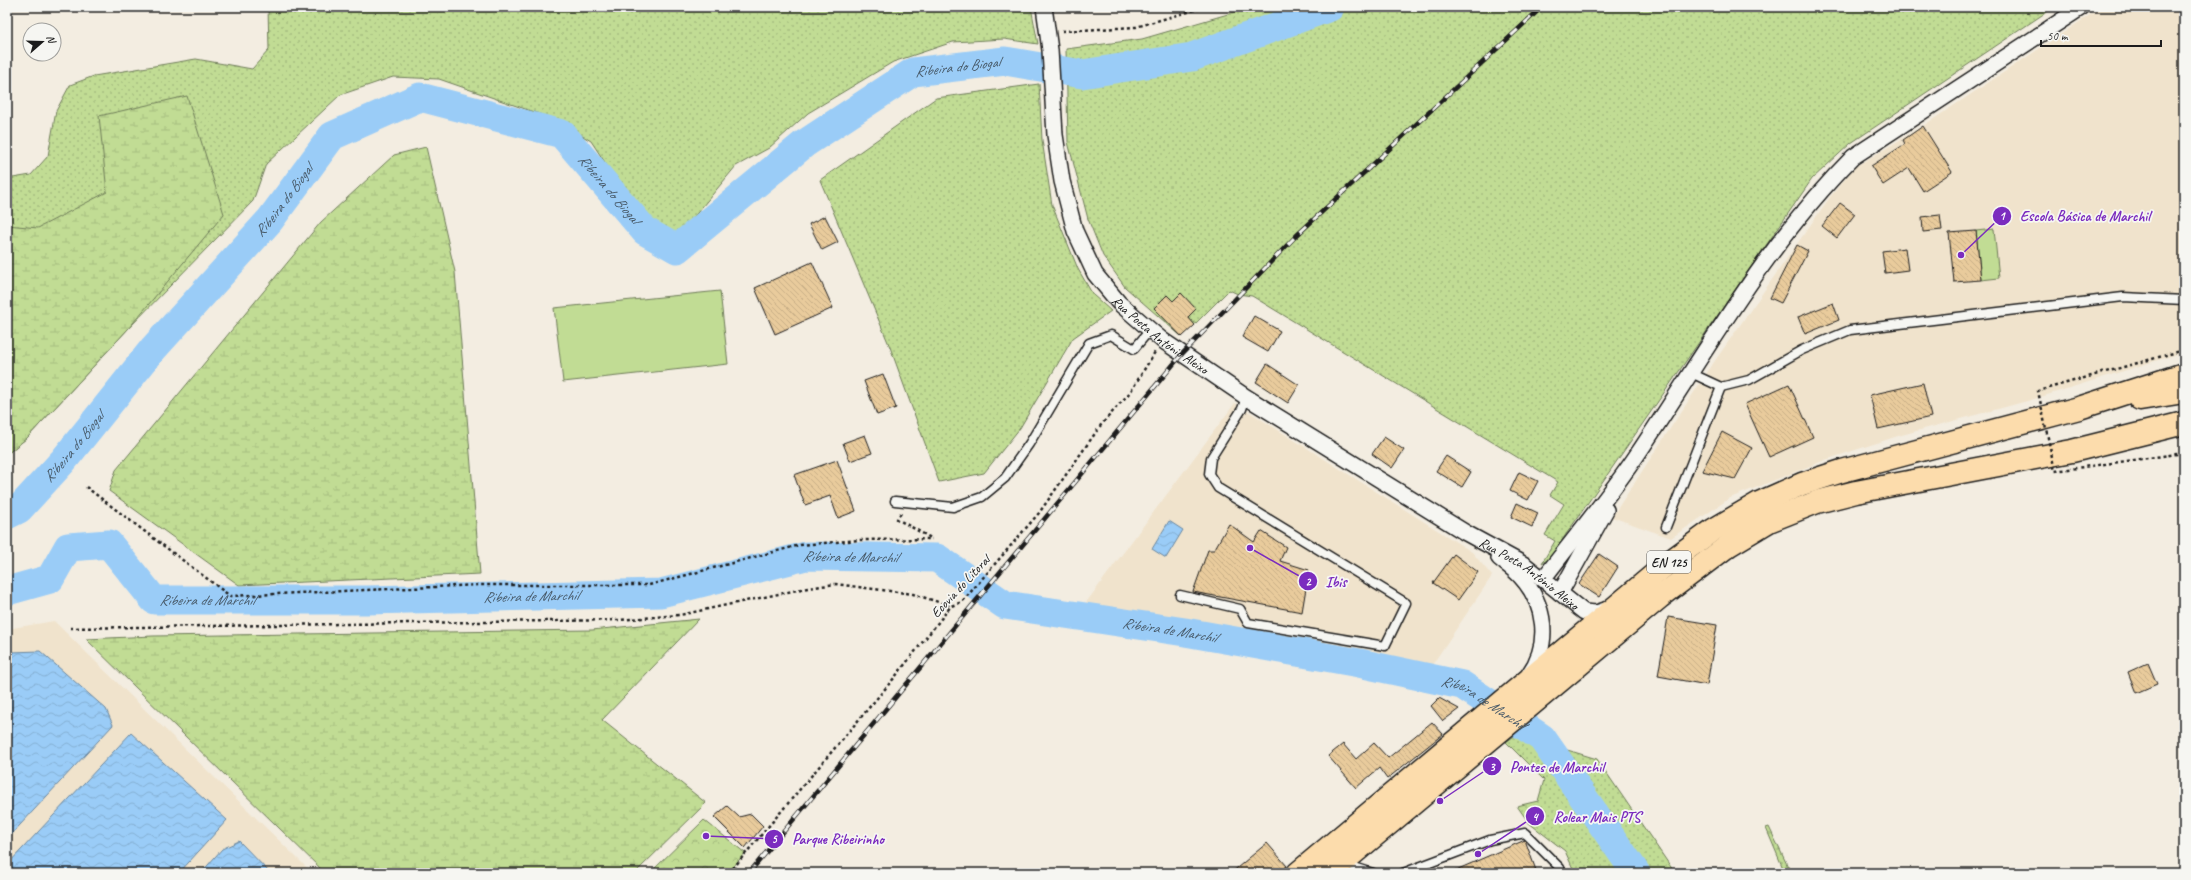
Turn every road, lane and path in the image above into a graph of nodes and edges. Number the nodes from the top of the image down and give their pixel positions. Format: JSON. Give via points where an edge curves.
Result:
{"nodes":[{"id":1,"x":1044,"y":7,"type":"edge"},
{"id":2,"x":1205,"y":7,"type":"edge"},
{"id":3,"x":2082,"y":7,"type":"edge"},
{"id":4,"x":1048,"y":32,"type":"junction"},
{"id":5,"x":2184,"y":300,"type":"edge"},
{"id":6,"x":1150,"y":330,"type":"junction"},
{"id":7,"x":1162,"y":340,"type":"junction"},
{"id":8,"x":2184,"y":350,"type":"edge"},
{"id":9,"x":1691,"y":373,"type":"junction"},
{"id":10,"x":2178,"y":374,"type":"edge"},
{"id":11,"x":1721,"y":387,"type":"junction"},
{"id":12,"x":2184,"y":392,"type":"edge"},
{"id":13,"x":1246,"y":397,"type":"junction"},
{"id":14,"x":2079,"y":408,"type":"junction"},
{"id":15,"x":2184,"y":423,"type":"edge"},
{"id":16,"x":2184,"y":439,"type":"edge"},
{"id":17,"x":2072,"y":451,"type":"junction"},
{"id":18,"x":2184,"y":453,"type":"edge"},
{"id":19,"x":1635,"y":457,"type":"junction"},
{"id":20,"x":86,"y":487,"type":"dead end"},
{"id":21,"x":895,"y":501,"type":"dead end"},
{"id":22,"x":907,"y":503,"type":"junction"},
{"id":23,"x":1666,"y":527,"type":"dead end"},
{"id":24,"x":1466,"y":533,"type":"junction"},
{"id":25,"x":1544,"y":578,"type":"junction"},
{"id":26,"x":1560,"y":593,"type":"junction"},
{"id":27,"x":1180,"y":595,"type":"dead end"},
{"id":28,"x":951,"y":606,"type":"junction"},
{"id":29,"x":1615,"y":607,"type":"junction"},
{"id":30,"x":70,"y":628,"type":"dead end"},
{"id":31,"x":1524,"y":696,"type":"junction"},
{"id":32,"x":1482,"y":731,"type":"junction"},
{"id":33,"x":1336,"y":868,"type":"edge"},
{"id":34,"x":1560,"y":868,"type":"dead end"},
{"id":35,"x":729,"y":873,"type":"edge"},
{"id":36,"x":1298,"y":873,"type":"edge"},
{"id":37,"x":1373,"y":873,"type":"edge"},
{"id":38,"x":1403,"y":873,"type":"edge"}],
"edges":[{"from":1,"to":4,"type":"street","name":"Rua Poeta António Aleixo"},
{"from":2,"to":4,"type":"path","via":[[1136,27]]},
{"from":3,"to":9,"type":"street","via":[[1853,157],[1823,187],[1786,233]]},
{"from":4,"to":6,"type":"street","name":"Rua Poeta António Aleixo","via":[[1055,135],[1075,231],[1095,274],[1119,303]]},
{"from":5,"to":11,"type":"lane","via":[[2123,297],[1850,330],[1802,350],[1749,380]]},
{"from":6,"to":7,"type":"street","name":"Rua Poeta António Aleixo"},
{"from":6,"to":22,"type":"lane","via":[[1134,349],[1111,335],[1089,343],[1013,467],[1005,478],[982,497],[953,507]]},
{"from":7,"to":13,"type":"street","name":"Rua Poeta António Aleixo"},
{"from":7,"to":28,"type":"path","name":"Ecovia do Litoral","via":[[1130,391],[1101,425],[1038,513],[962,602]]},
{"from":8,"to":18,"type":"path","bridge":true,"via":[[2038,391],[2055,471]]},
{"from":9,"to":11,"type":"lane"},
{"from":9,"to":19,"type":"street"},
{"from":10,"to":14,"type":"main road"},
{"from":11,"to":23,"type":"lane"},
{"from":12,"to":14,"type":"main road"},
{"from":13,"to":24,"type":"street","name":"Rua Poeta António Aleixo"},
{"from":13,"to":27,"type":"lane","via":[[1242,409],[1211,458],[1209,474],[1218,488],[1406,603],[1385,646],[1248,623],[1240,609]]},
{"from":14,"to":29,"type":"main road","number":"EN 125","via":[[1802,484],[1759,503],[1713,530]]},
{"from":15,"to":17,"type":"main road"},
{"from":16,"to":17,"type":"main road"},
{"from":17,"to":31,"type":"main road","via":[[1856,492],[1817,502],[1769,521],[1729,545]]},
{"from":19,"to":25,"type":"street"},
{"from":19,"to":26,"type":"street"},
{"from":20,"to":22,"type":"path","via":[[230,596],[479,585],[649,585],[800,545],[932,538],[897,519]]},
{"from":21,"to":22,"type":"lane"},
{"from":24,"to":25,"type":"street","name":"Rua Poeta António Aleixo"},
{"from":24,"to":31,"type":"street","name":"Rua Poeta António Aleixo","via":[[1520,576],[1533,594],[1542,614],[1543,646]]},
{"from":25,"to":26,"type":"street","name":"Rua Poeta António Aleixo"},
{"from":26,"to":29,"type":"street","name":"Rua Poeta António Aleixo","via":[[1584,612],[1596,613]]},
{"from":28,"to":30,"type":"path","via":[[913,594],[835,584],[802,588],[680,615],[619,620]]},
{"from":28,"to":35,"type":"path","name":"Ecovia do Litoral","via":[[860,720]]},
{"from":29,"to":31,"type":"main road","number":"EN 125"},
{"from":31,"to":32,"type":"main road"},
{"from":32,"to":33,"type":"main road"},
{"from":32,"to":36,"type":"main road"},
{"from":33,"to":37,"type":"lane"},
{"from":34,"to":38,"type":"lane","via":[[1525,833],[1490,840]]}]}
